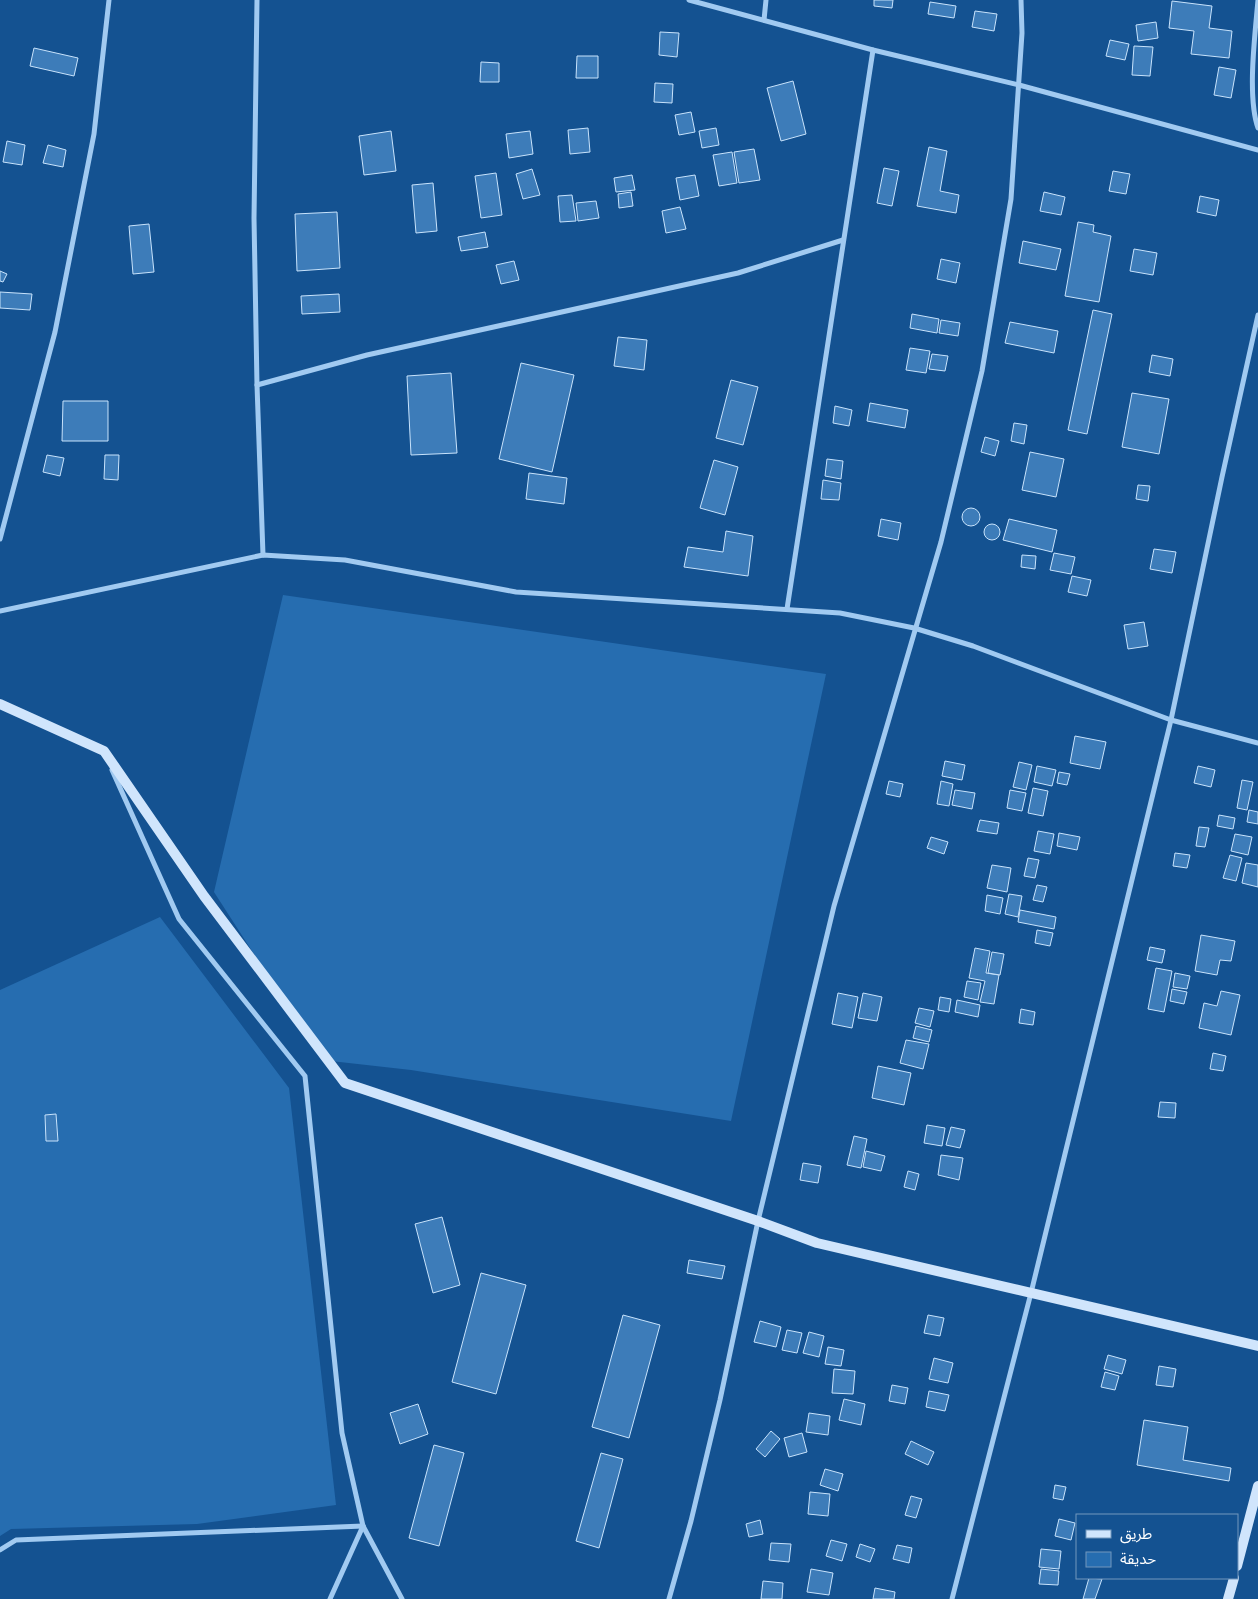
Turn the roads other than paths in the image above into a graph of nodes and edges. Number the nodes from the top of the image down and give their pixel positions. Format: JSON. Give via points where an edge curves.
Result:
{"nodes":[{"id":1,"x":109,"y":0,"type":"edge"},
{"id":2,"x":257,"y":0,"type":"edge"},
{"id":3,"x":689,"y":0,"type":"edge"},
{"id":4,"x":766,"y":0,"type":"edge"},
{"id":5,"x":1021,"y":0,"type":"edge"},
{"id":6,"x":1258,"y":0,"type":"edge"},
{"id":7,"x":764,"y":20,"type":"junction"},
{"id":8,"x":873,"y":50,"type":"junction"},
{"id":9,"x":1019,"y":85,"type":"junction"},
{"id":10,"x":1258,"y":128,"type":"edge"},
{"id":11,"x":1258,"y":150,"type":"edge"},
{"id":12,"x":843,"y":240,"type":"junction"},
{"id":13,"x":1258,"y":316,"type":"edge"},
{"id":14,"x":257,"y":385,"type":"junction"},
{"id":15,"x":0,"y":539,"type":"edge"},
{"id":16,"x":263,"y":555,"type":"junction"},
{"id":17,"x":786,"y":609,"type":"junction"},
{"id":18,"x":0,"y":611,"type":"edge"},
{"id":19,"x":914,"y":628,"type":"junction"},
{"id":20,"x":0,"y":704,"type":"edge"},
{"id":21,"x":1171,"y":720,"type":"junction"},
{"id":22,"x":1258,"y":743,"type":"edge"},
{"id":23,"x":104,"y":751,"type":"junction"},
{"id":24,"x":758,"y":1221,"type":"junction"},
{"id":25,"x":1031,"y":1293,"type":"junction"},
{"id":26,"x":1258,"y":1346,"type":"edge"},
{"id":27,"x":1258,"y":1486,"type":"edge"},
{"id":28,"x":363,"y":1526,"type":"junction"},
{"id":29,"x":0,"y":1550,"type":"edge"},
{"id":30,"x":1238,"y":1562,"type":"edge"},
{"id":31,"x":1234,"y":1579,"type":"edge"},
{"id":32,"x":330,"y":1599,"type":"edge"},
{"id":33,"x":402,"y":1599,"type":"edge"},
{"id":34,"x":669,"y":1599,"type":"edge"},
{"id":35,"x":952,"y":1599,"type":"edge"},
{"id":36,"x":1228,"y":1599,"type":"edge"}],
"edges":[{"from":1,"to":15,"type":"street","via":[[94,134],[55,332]]},
{"from":2,"to":14,"type":"street","via":[[254,218]]},
{"from":3,"to":7,"type":"street"},
{"from":4,"to":7,"type":"street"},
{"from":5,"to":9,"type":"street"},
{"from":6,"to":10,"type":"street","via":[[1253,87],[1254,118]]},
{"from":7,"to":8,"type":"street"},
{"from":8,"to":9,"type":"street"},
{"from":8,"to":12,"type":"street"},
{"from":9,"to":11,"type":"street"},
{"from":9,"to":19,"type":"street","via":[[1010,199],[982,371],[941,542]]},
{"from":12,"to":14,"type":"street","via":[[738,273],[367,355]]},
{"from":12,"to":17,"type":"street"},
{"from":13,"to":21,"type":"street"},
{"from":14,"to":16,"type":"street"},
{"from":16,"to":17,"type":"street","via":[[345,560],[516,592]]},
{"from":16,"to":18,"type":"street"},
{"from":17,"to":19,"type":"street","via":[[840,613]]},
{"from":19,"to":21,"type":"street","via":[[973,646]]},
{"from":19,"to":24,"type":"street","via":[[834,906]]},
{"from":20,"to":23,"type":"street"},
{"from":21,"to":22,"type":"street"},
{"from":21,"to":25,"type":"street"},
{"from":23,"to":24,"type":"street","via":[[204,896],[345,1083]]},
{"from":23,"to":28,"type":"street","via":[[179,920],[305,1076],[342,1433]]},
{"from":24,"to":25,"type":"street","via":[[816,1243]]},
{"from":24,"to":34,"type":"street","via":[[713,1428]]},
{"from":25,"to":26,"type":"street"},
{"from":25,"to":35,"type":"street"},
{"from":27,"to":30,"type":"street"},
{"from":28,"to":29,"type":"street","via":[[16,1540]]},
{"from":28,"to":32,"type":"street"},
{"from":28,"to":33,"type":"street"},
{"from":31,"to":36,"type":"street"}]}
